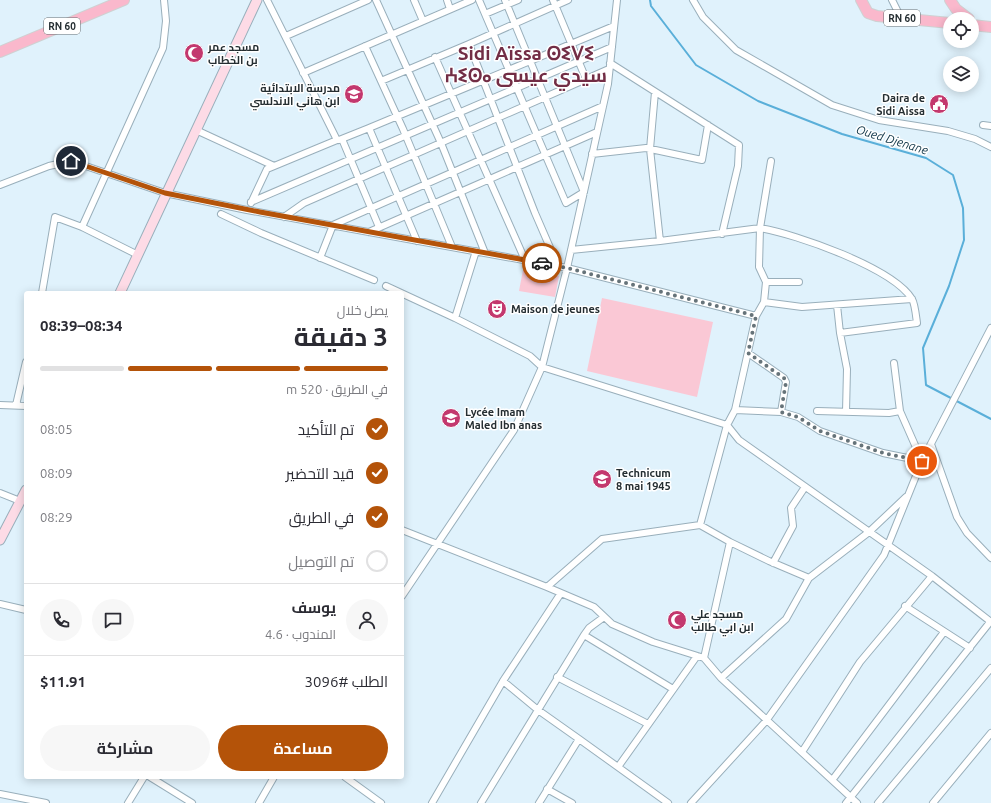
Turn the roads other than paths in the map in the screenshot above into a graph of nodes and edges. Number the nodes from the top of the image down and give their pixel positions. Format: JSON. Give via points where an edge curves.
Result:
{"nodes":[{"id":1,"x":124,"y":0,"type":"edge"},
{"id":2,"x":164,"y":0,"type":"edge"},
{"id":3,"x":257,"y":0,"type":"edge"},
{"id":4,"x":268,"y":0,"type":"edge"},
{"id":5,"x":368,"y":0,"type":"edge"},
{"id":6,"x":376,"y":0,"type":"edge"},
{"id":7,"x":414,"y":0,"type":"edge"},
{"id":8,"x":447,"y":0,"type":"edge"},
{"id":9,"x":472,"y":0,"type":"edge"},
{"id":10,"x":480,"y":0,"type":"edge"},
{"id":11,"x":518,"y":0,"type":"edge"},
{"id":12,"x":568,"y":0,"type":"edge"},
{"id":13,"x":617,"y":0,"type":"edge"},
{"id":14,"x":693,"y":0,"type":"edge"},
{"id":15,"x":861,"y":0,"type":"edge"},
{"id":16,"x":892,"y":0,"type":"edge"},
{"id":17,"x":950,"y":0,"type":"edge"},
{"id":18,"x":506,"y":2,"type":"edge"},
{"id":19,"x":554,"y":3,"type":"edge"},
{"id":20,"x":450,"y":9,"type":"junction"},
{"id":21,"x":960,"y":12,"type":"edge"},
{"id":22,"x":485,"y":14,"type":"junction"},
{"id":23,"x":901,"y":18,"type":"junction"},
{"id":24,"x":423,"y":21,"type":"junction"},
{"id":25,"x":943,"y":22,"type":"edge"},
{"id":26,"x":514,"y":24,"type":"junction"},
{"id":27,"x":614,"y":26,"type":"junction"},
{"id":28,"x":493,"y":33,"type":"junction"},
{"id":29,"x":391,"y":35,"type":"junction"},
{"id":30,"x":286,"y":36,"type":"junction"},
{"id":31,"x":469,"y":44,"type":"junction"},
{"id":32,"x":570,"y":44,"type":"junction"},
{"id":33,"x":365,"y":46,"type":"junction"},
{"id":34,"x":612,"y":47,"type":"junction"},
{"id":35,"x":0,"y":52,"type":"edge"},
{"id":36,"x":435,"y":57,"type":"junction"},
{"id":37,"x":530,"y":61,"type":"junction"},
{"id":38,"x":578,"y":61,"type":"junction"},
{"id":39,"x":610,"y":62,"type":"junction"},
{"id":40,"x":610,"y":69,"type":"junction"},
{"id":41,"x":407,"y":70,"type":"junction"},
{"id":42,"x":509,"y":70,"type":"junction"},
{"id":43,"x":304,"y":73,"type":"junction"},
{"id":44,"x":537,"y":78,"type":"junction"},
{"id":45,"x":586,"y":79,"type":"junction"},
{"id":46,"x":381,"y":81,"type":"junction"},
{"id":47,"x":482,"y":82,"type":"junction"},
{"id":48,"x":516,"y":87,"type":"junction"},
{"id":49,"x":655,"y":92,"type":"junction"},
{"id":50,"x":452,"y":94,"type":"junction"},
{"id":51,"x":545,"y":98,"type":"junction"},
{"id":52,"x":490,"y":99,"type":"junction"},
{"id":53,"x":424,"y":106,"type":"junction"},
{"id":54,"x":524,"y":106,"type":"junction"},
{"id":55,"x":603,"y":106,"type":"junction"},
{"id":56,"x":459,"y":112,"type":"junction"},
{"id":57,"x":397,"y":116,"type":"junction"},
{"id":58,"x":498,"y":117,"type":"junction"},
{"id":59,"x":432,"y":123,"type":"junction"},
{"id":60,"x":708,"y":125,"type":"junction"},
{"id":61,"x":983,"y":125,"type":"dead end"},
{"id":62,"x":991,"y":126,"type":"edge"},
{"id":63,"x":556,"y":127,"type":"junction"},
{"id":64,"x":369,"y":128,"type":"junction"},
{"id":65,"x":196,"y":130,"type":"junction"},
{"id":66,"x":468,"y":131,"type":"junction"},
{"id":67,"x":597,"y":132,"type":"junction"},
{"id":68,"x":405,"y":135,"type":"junction"},
{"id":69,"x":536,"y":136,"type":"junction"},
{"id":70,"x":340,"y":139,"type":"junction"},
{"id":71,"x":441,"y":143,"type":"junction"},
{"id":72,"x":564,"y":145,"type":"junction"},
{"id":73,"x":377,"y":147,"type":"junction"},
{"id":74,"x":509,"y":147,"type":"junction"},
{"id":75,"x":991,"y":147,"type":"edge"},
{"id":76,"x":650,"y":149,"type":"junction"},
{"id":77,"x":544,"y":154,"type":"junction"},
{"id":78,"x":592,"y":154,"type":"junction"},
{"id":79,"x":414,"y":156,"type":"junction"},
{"id":80,"x":350,"y":159,"type":"junction"},
{"id":81,"x":480,"y":160,"type":"junction"},
{"id":82,"x":771,"y":161,"type":"dead end"},
{"id":83,"x":518,"y":165,"type":"junction"},
{"id":84,"x":274,"y":166,"type":"junction"},
{"id":85,"x":386,"y":168,"type":"junction"},
{"id":86,"x":453,"y":172,"type":"junction"},
{"id":87,"x":107,"y":174,"type":"junction"},
{"id":88,"x":488,"y":178,"type":"junction"},
{"id":89,"x":359,"y":180,"type":"junction"},
{"id":90,"x":426,"y":184,"type":"junction"},
{"id":91,"x":0,"y":185,"type":"edge"},
{"id":92,"x":460,"y":191,"type":"junction"},
{"id":93,"x":584,"y":192,"type":"junction"},
{"id":94,"x":165,"y":193,"type":"junction"},
{"id":95,"x":398,"y":196,"type":"junction"},
{"id":96,"x":251,"y":202,"type":"junction"},
{"id":97,"x":434,"y":203,"type":"junction"},
{"id":98,"x":371,"y":208,"type":"junction"},
{"id":99,"x":247,"y":210,"type":"junction"},
{"id":100,"x":221,"y":214,"type":"dead end"},
{"id":101,"x":406,"y":215,"type":"junction"},
{"id":102,"x":284,"y":216,"type":"junction"},
{"id":103,"x":333,"y":225,"type":"junction"},
{"id":104,"x":82,"y":227,"type":"junction"},
{"id":105,"x":379,"y":227,"type":"junction"},
{"id":106,"x":760,"y":228,"type":"junction"},
{"id":107,"x":369,"y":232,"type":"junction"},
{"id":108,"x":722,"y":234,"type":"junction"},
{"id":109,"x":660,"y":240,"type":"junction"},
{"id":110,"x":417,"y":241,"type":"junction"},
{"id":111,"x":452,"y":247,"type":"junction"},
{"id":112,"x":571,"y":250,"type":"junction"},
{"id":113,"x":476,"y":251,"type":"junction"},
{"id":114,"x":485,"y":253,"type":"junction"},
{"id":115,"x":136,"y":254,"type":"junction"},
{"id":116,"x":320,"y":258,"type":"junction"},
{"id":117,"x":524,"y":260,"type":"junction"},
{"id":118,"x":558,"y":266,"type":"junction"},
{"id":119,"x":567,"y":268,"type":"junction"},
{"id":120,"x":374,"y":280,"type":"dead end"},
{"id":121,"x":766,"y":282,"type":"junction"},
{"id":122,"x":799,"y":282,"type":"dead end"},
{"id":123,"x":386,"y":286,"type":"dead end"},
{"id":124,"x":42,"y":291,"type":"edge"},
{"id":125,"x":121,"y":291,"type":"edge"},
{"id":126,"x":397,"y":291,"type":"edge"},
{"id":127,"x":404,"y":294,"type":"edge"},
{"id":128,"x":912,"y":299,"type":"junction"},
{"id":129,"x":764,"y":302,"type":"junction"},
{"id":130,"x":837,"y":305,"type":"junction"},
{"id":131,"x":756,"y":316,"type":"junction"},
{"id":132,"x":455,"y":318,"type":"junction"},
{"id":133,"x":991,"y":328,"type":"edge"},
{"id":134,"x":840,"y":333,"type":"junction"},
{"id":135,"x":748,"y":353,"type":"junction"},
{"id":136,"x":894,"y":364,"type":"dead end"},
{"id":137,"x":542,"y":367,"type":"junction"},
{"id":138,"x":24,"y":371,"type":"edge"},
{"id":139,"x":0,"y":405,"type":"edge"},
{"id":140,"x":16,"y":406,"type":"junction"},
{"id":141,"x":24,"y":406,"type":"edge"},
{"id":142,"x":735,"y":410,"type":"junction"},
{"id":143,"x":817,"y":411,"type":"dead end"},
{"id":144,"x":900,"y":411,"type":"junction"},
{"id":145,"x":781,"y":412,"type":"junction"},
{"id":146,"x":846,"y":412,"type":"junction"},
{"id":147,"x":727,"y":425,"type":"junction"},
{"id":148,"x":931,"y":444,"type":"junction"},
{"id":149,"x":922,"y":461,"type":"junction"},
{"id":150,"x":805,"y":487,"type":"junction"},
{"id":151,"x":0,"y":493,"type":"edge"},
{"id":152,"x":24,"y":494,"type":"edge"},
{"id":153,"x":908,"y":496,"type":"junction"},
{"id":154,"x":20,"y":501,"type":"junction"},
{"id":155,"x":700,"y":525,"type":"junction"},
{"id":156,"x":404,"y":531,"type":"edge"},
{"id":157,"x":869,"y":532,"type":"junction"},
{"id":158,"x":0,"y":540,"type":"edge"},
{"id":159,"x":730,"y":542,"type":"junction"},
{"id":160,"x":438,"y":543,"type":"junction"},
{"id":161,"x":888,"y":546,"type":"junction"},
{"id":162,"x":991,"y":558,"type":"edge"},
{"id":163,"x":773,"y":563,"type":"junction"},
{"id":164,"x":932,"y":576,"type":"junction"},
{"id":165,"x":809,"y":578,"type":"junction"},
{"id":166,"x":547,"y":587,"type":"junction"},
{"id":167,"x":404,"y":593,"type":"edge"},
{"id":168,"x":561,"y":593,"type":"junction"},
{"id":169,"x":0,"y":604,"type":"edge"},
{"id":170,"x":905,"y":606,"type":"junction"},
{"id":171,"x":24,"y":610,"type":"edge"},
{"id":172,"x":604,"y":617,"type":"junction"},
{"id":173,"x":991,"y":622,"type":"edge"},
{"id":174,"x":944,"y":632,"type":"junction"},
{"id":175,"x":584,"y":636,"type":"junction"},
{"id":176,"x":970,"y":648,"type":"junction"},
{"id":177,"x":697,"y":656,"type":"junction"},
{"id":178,"x":704,"y":658,"type":"junction"},
{"id":179,"x":991,"y":668,"type":"edge"},
{"id":180,"x":557,"y":677,"type":"junction"},
{"id":181,"x":721,"y":678,"type":"junction"},
{"id":182,"x":503,"y":681,"type":"junction"},
{"id":183,"x":673,"y":689,"type":"junction"},
{"id":184,"x":538,"y":710,"type":"junction"},
{"id":185,"x":766,"y":721,"type":"junction"},
{"id":186,"x":648,"y":724,"type":"junction"},
{"id":187,"x":991,"y":733,"type":"edge"},
{"id":188,"x":579,"y":739,"type":"junction"},
{"id":189,"x":802,"y":752,"type":"junction"},
{"id":190,"x":618,"y":767,"type":"junction"},
{"id":191,"x":143,"y":779,"type":"edge"},
{"id":192,"x":153,"y":779,"type":"edge"},
{"id":193,"x":273,"y":779,"type":"edge"},
{"id":194,"x":348,"y":779,"type":"edge"},
{"id":195,"x":833,"y":779,"type":"junction"},
{"id":196,"x":547,"y":789,"type":"junction"},
{"id":197,"x":0,"y":794,"type":"edge"},
{"id":198,"x":851,"y":797,"type":"junction"},
{"id":199,"x":46,"y":803,"type":"edge"},
{"id":200,"x":128,"y":803,"type":"edge"},
{"id":201,"x":192,"y":803,"type":"edge"},
{"id":202,"x":259,"y":803,"type":"edge"},
{"id":203,"x":381,"y":803,"type":"edge"},
{"id":204,"x":432,"y":803,"type":"edge"},
{"id":205,"x":481,"y":803,"type":"edge"},
{"id":206,"x":539,"y":803,"type":"edge"},
{"id":207,"x":572,"y":803,"type":"edge"},
{"id":208,"x":668,"y":803,"type":"edge"},
{"id":209,"x":691,"y":803,"type":"edge"},
{"id":210,"x":846,"y":803,"type":"edge"},
{"id":211,"x":857,"y":803,"type":"edge"},
{"id":212,"x":878,"y":803,"type":"edge"},
{"id":213,"x":933,"y":803,"type":"edge"}],
"edges":[{"from":1,"to":35,"type":"main road","number":"RN 60"},
{"from":2,"to":87,"type":"street","via":[[166,21],[163,48]]},
{"from":3,"to":65,"type":"main road"},
{"from":4,"to":30,"type":"street"},
{"from":5,"to":30,"type":"street"},
{"from":6,"to":29,"type":"street"},
{"from":7,"to":24,"type":"street"},
{"from":8,"to":20,"type":"street"},
{"from":9,"to":20,"type":"street"},
{"from":10,"to":22,"type":"street"},
{"from":11,"to":18,"type":"street"},
{"from":12,"to":19,"type":"street"},
{"from":13,"to":27,"type":"street"},
{"from":14,"to":75,"type":"street","via":[[703,16],[736,50],[832,105],[879,120],[948,131]]},
{"from":15,"to":23,"type":"main road","number":"RN 60","via":[[868,12],[877,16]]},
{"from":16,"to":23,"type":"street"},
{"from":17,"to":21,"type":"main road"},
{"from":18,"to":22,"type":"street"},
{"from":18,"to":26,"type":"street"},
{"from":19,"to":26,"type":"street"},
{"from":19,"to":32,"type":"street"},
{"from":20,"to":24,"type":"street"},
{"from":22,"to":28,"type":"street"},
{"from":23,"to":25,"type":"main road","number":"RN 60"},
{"from":24,"to":29,"type":"street"},
{"from":26,"to":28,"type":"street"},
{"from":26,"to":37,"type":"street"},
{"from":27,"to":32,"type":"street"},
{"from":27,"to":34,"type":"street"},
{"from":28,"to":31,"type":"street"},
{"from":28,"to":42,"type":"street"},
{"from":29,"to":33,"type":"street"},
{"from":29,"to":41,"type":"street"},
{"from":30,"to":43,"type":"street"},
{"from":31,"to":36,"type":"street"},
{"from":31,"to":47,"type":"street"},
{"from":32,"to":37,"type":"street"},
{"from":32,"to":38,"type":"street"},
{"from":33,"to":43,"type":"street"},
{"from":33,"to":46,"type":"street"},
{"from":34,"to":38,"type":"street"},
{"from":34,"to":39,"type":"street"},
{"from":36,"to":41,"type":"street"},
{"from":36,"to":50,"type":"street"},
{"from":37,"to":42,"type":"street"},
{"from":37,"to":44,"type":"street"},
{"from":38,"to":44,"type":"street"},
{"from":38,"to":45,"type":"street"},
{"from":39,"to":40,"type":"street"},
{"from":39,"to":49,"type":"street"},
{"from":40,"to":45,"type":"street"},
{"from":40,"to":55,"type":"street"},
{"from":41,"to":46,"type":"street"},
{"from":41,"to":53,"type":"street"},
{"from":42,"to":47,"type":"street"},
{"from":42,"to":48,"type":"street"},
{"from":43,"to":70,"type":"street"},
{"from":44,"to":48,"type":"street"},
{"from":44,"to":51,"type":"street"},
{"from":45,"to":51,"type":"street"},
{"from":46,"to":57,"type":"street"},
{"from":47,"to":50,"type":"street"},
{"from":47,"to":52,"type":"street"},
{"from":48,"to":52,"type":"street"},
{"from":48,"to":54,"type":"street"},
{"from":49,"to":60,"type":"street"},
{"from":49,"to":76,"type":"street"},
{"from":50,"to":53,"type":"street"},
{"from":50,"to":56,"type":"street"},
{"from":51,"to":54,"type":"street"},
{"from":51,"to":63,"type":"street"},
{"from":52,"to":56,"type":"street"},
{"from":52,"to":58,"type":"street"},
{"from":53,"to":57,"type":"street"},
{"from":53,"to":59,"type":"street"},
{"from":54,"to":58,"type":"street"},
{"from":54,"to":69,"type":"street"},
{"from":55,"to":63,"type":"street"},
{"from":55,"to":67,"type":"street"},
{"from":56,"to":59,"type":"street"},
{"from":56,"to":66,"type":"street"},
{"from":57,"to":64,"type":"street"},
{"from":57,"to":68,"type":"street"},
{"from":58,"to":66,"type":"street"},
{"from":58,"to":74,"type":"street"},
{"from":59,"to":68,"type":"street"},
{"from":59,"to":71,"type":"street"},
{"from":60,"to":76,"type":"street","via":[[702,160]]},
{"from":60,"to":108,"type":"street","via":[[739,145],[738,166]]},
{"from":61,"to":62,"type":"street"},
{"from":63,"to":69,"type":"street"},
{"from":63,"to":72,"type":"street"},
{"from":64,"to":70,"type":"street"},
{"from":64,"to":73,"type":"street"},
{"from":65,"to":84,"type":"street"},
{"from":65,"to":94,"type":"main road"},
{"from":66,"to":71,"type":"street"},
{"from":66,"to":81,"type":"street"},
{"from":67,"to":72,"type":"street"},
{"from":67,"to":78,"type":"street"},
{"from":68,"to":73,"type":"street"},
{"from":68,"to":79,"type":"street"},
{"from":69,"to":74,"type":"street"},
{"from":69,"to":77,"type":"street"},
{"from":70,"to":80,"type":"street"},
{"from":70,"to":84,"type":"street"},
{"from":71,"to":79,"type":"street"},
{"from":71,"to":86,"type":"street"},
{"from":72,"to":77,"type":"street"},
{"from":72,"to":93,"type":"street"},
{"from":73,"to":80,"type":"street"},
{"from":73,"to":85,"type":"street"},
{"from":74,"to":81,"type":"street"},
{"from":74,"to":83,"type":"street"},
{"from":76,"to":78,"type":"street"},
{"from":76,"to":109,"type":"street"},
{"from":77,"to":83,"type":"street"},
{"from":77,"to":93,"type":"street","via":[[566,203]]},
{"from":78,"to":93,"type":"street"},
{"from":79,"to":85,"type":"street"},
{"from":79,"to":90,"type":"street"},
{"from":80,"to":89,"type":"street"},
{"from":80,"to":96,"type":"street"},
{"from":81,"to":86,"type":"street"},
{"from":81,"to":88,"type":"street"},
{"from":82,"to":106,"type":"street"},
{"from":83,"to":88,"type":"street"},
{"from":83,"to":118,"type":"street","via":[[536,216]]},
{"from":84,"to":96,"type":"street","via":[[267,169]]},
{"from":85,"to":89,"type":"street"},
{"from":85,"to":95,"type":"street"},
{"from":86,"to":90,"type":"street"},
{"from":86,"to":92,"type":"street"},
{"from":87,"to":91,"type":"street","via":[[71,161],[49,166]]},
{"from":87,"to":94,"type":"street"},
{"from":87,"to":104,"type":"street"},
{"from":88,"to":92,"type":"street"},
{"from":88,"to":117,"type":"street"},
{"from":89,"to":98,"type":"street"},
{"from":89,"to":102,"type":"street","via":[[304,203]]},
{"from":90,"to":95,"type":"street"},
{"from":90,"to":97,"type":"street"},
{"from":92,"to":97,"type":"street"},
{"from":92,"to":114,"type":"street"},
{"from":93,"to":112,"type":"street"},
{"from":94,"to":99,"type":"street"},
{"from":94,"to":115,"type":"main road"},
{"from":95,"to":98,"type":"street"},
{"from":95,"to":101,"type":"street"},
{"from":96,"to":99,"type":"street"},
{"from":97,"to":101,"type":"street"},
{"from":97,"to":111,"type":"street"},
{"from":98,"to":103,"type":"street"},
{"from":98,"to":105,"type":"street"},
{"from":99,"to":102,"type":"street"},
{"from":100,"to":116,"type":"street"},
{"from":101,"to":105,"type":"street"},
{"from":101,"to":110,"type":"street"},
{"from":102,"to":103,"type":"street"},
{"from":103,"to":107,"type":"street"},
{"from":103,"to":116,"type":"street"},
{"from":104,"to":115,"type":"street"},
{"from":104,"to":124,"type":"street","via":[[55,217]]},
{"from":105,"to":107,"type":"street"},
{"from":106,"to":108,"type":"street"},
{"from":106,"to":121,"type":"street","via":[[759,267]]},
{"from":106,"to":128,"type":"street","via":[[783,232],[836,251],[879,273]]},
{"from":107,"to":110,"type":"street"},
{"from":108,"to":109,"type":"street"},
{"from":109,"to":112,"type":"street"},
{"from":110,"to":111,"type":"street"},
{"from":111,"to":113,"type":"street"},
{"from":112,"to":119,"type":"street"},
{"from":113,"to":114,"type":"street"},
{"from":113,"to":132,"type":"street"},
{"from":114,"to":117,"type":"street"},
{"from":115,"to":125,"type":"main road"},
{"from":116,"to":120,"type":"street"},
{"from":117,"to":118,"type":"street"},
{"from":118,"to":119,"type":"street"},
{"from":119,"to":131,"type":"street"},
{"from":119,"to":137,"type":"street"},
{"from":121,"to":122,"type":"street"},
{"from":121,"to":129,"type":"street"},
{"from":123,"to":126,"type":"street"},
{"from":127,"to":132,"type":"street"},
{"from":128,"to":130,"type":"street"},
{"from":128,"to":134,"type":"street","via":[[917,322]]},
{"from":129,"to":130,"type":"street","via":[[802,307]]},
{"from":129,"to":131,"type":"street"},
{"from":130,"to":134,"type":"street"},
{"from":131,"to":135,"type":"street"},
{"from":132,"to":137,"type":"street","via":[[530,356]]},
{"from":133,"to":148,"type":"street"},
{"from":134,"to":146,"type":"street","via":[[847,368]]},
{"from":135,"to":142,"type":"street"},
{"from":135,"to":145,"type":"street","via":[[784,378],[786,382]]},
{"from":136,"to":144,"type":"street"},
{"from":137,"to":147,"type":"street"},
{"from":137,"to":160,"type":"street","via":[[514,430]]},
{"from":138,"to":140,"type":"street"},
{"from":139,"to":140,"type":"street"},
{"from":140,"to":141,"type":"street"},
{"from":142,"to":145,"type":"street"},
{"from":142,"to":147,"type":"street"},
{"from":143,"to":146,"type":"street"},
{"from":144,"to":146,"type":"street"},
{"from":144,"to":149,"type":"street"},
{"from":145,"to":149,"type":"street","via":[[798,417],[820,431],[883,453]]},
{"from":147,"to":150,"type":"street","via":[[739,440]]},
{"from":147,"to":155,"type":"street"},
{"from":148,"to":149,"type":"street"},
{"from":148,"to":162,"type":"street","via":[[957,518],[967,533]]},
{"from":149,"to":153,"type":"street"},
{"from":150,"to":157,"type":"street"},
{"from":150,"to":163,"type":"street","via":[[791,508],[794,526]]},
{"from":151,"to":154,"type":"street"},
{"from":152,"to":154,"type":"main road"},
{"from":153,"to":157,"type":"street"},
{"from":153,"to":161,"type":"street"},
{"from":154,"to":158,"type":"main road"},
{"from":155,"to":159,"type":"street"},
{"from":155,"to":166,"type":"street","via":[[602,539]]},
{"from":156,"to":160,"type":"street"},
{"from":157,"to":161,"type":"street"},
{"from":157,"to":165,"type":"street"},
{"from":159,"to":163,"type":"street"},
{"from":159,"to":178,"type":"street"},
{"from":160,"to":166,"type":"street"},
{"from":160,"to":167,"type":"street"},
{"from":161,"to":164,"type":"street"},
{"from":161,"to":185,"type":"street"},
{"from":163,"to":165,"type":"street"},
{"from":164,"to":170,"type":"street"},
{"from":164,"to":173,"type":"street"},
{"from":165,"to":181,"type":"street","via":[[786,619]]},
{"from":166,"to":168,"type":"street"},
{"from":168,"to":172,"type":"street","via":[[594,607]]},
{"from":168,"to":182,"type":"street"},
{"from":169,"to":171,"type":"street"},
{"from":170,"to":174,"type":"street"},
{"from":170,"to":189,"type":"street","via":[[860,662]]},
{"from":172,"to":175,"type":"street","via":[[589,628]]},
{"from":172,"to":177,"type":"street","via":[[612,624],[653,642]]},
{"from":173,"to":176,"type":"street"},
{"from":174,"to":176,"type":"street"},
{"from":174,"to":195,"type":"street"},
{"from":175,"to":180,"type":"street"},
{"from":175,"to":183,"type":"street"},
{"from":176,"to":198,"type":"street"},
{"from":177,"to":178,"type":"street"},
{"from":177,"to":183,"type":"street"},
{"from":178,"to":181,"type":"street"},
{"from":179,"to":212,"type":"street"},
{"from":180,"to":184,"type":"street"},
{"from":180,"to":186,"type":"street"},
{"from":181,"to":185,"type":"street"},
{"from":182,"to":184,"type":"street"},
{"from":182,"to":204,"type":"street"},
{"from":183,"to":186,"type":"street"},
{"from":184,"to":188,"type":"street"},
{"from":184,"to":205,"type":"street"},
{"from":185,"to":189,"type":"street"},
{"from":185,"to":209,"type":"street"},
{"from":186,"to":190,"type":"street"},
{"from":187,"to":213,"type":"street"},
{"from":188,"to":190,"type":"street"},
{"from":188,"to":196,"type":"street"},
{"from":189,"to":195,"type":"street"},
{"from":190,"to":208,"type":"street"},
{"from":191,"to":200,"type":"street"},
{"from":192,"to":201,"type":"street"},
{"from":193,"to":202,"type":"street"},
{"from":194,"to":203,"type":"street"},
{"from":195,"to":198,"type":"street"},
{"from":196,"to":206,"type":"street"},
{"from":196,"to":207,"type":"street"},
{"from":197,"to":199,"type":"street"},
{"from":198,"to":210,"type":"street"},
{"from":198,"to":211,"type":"street"}]}
